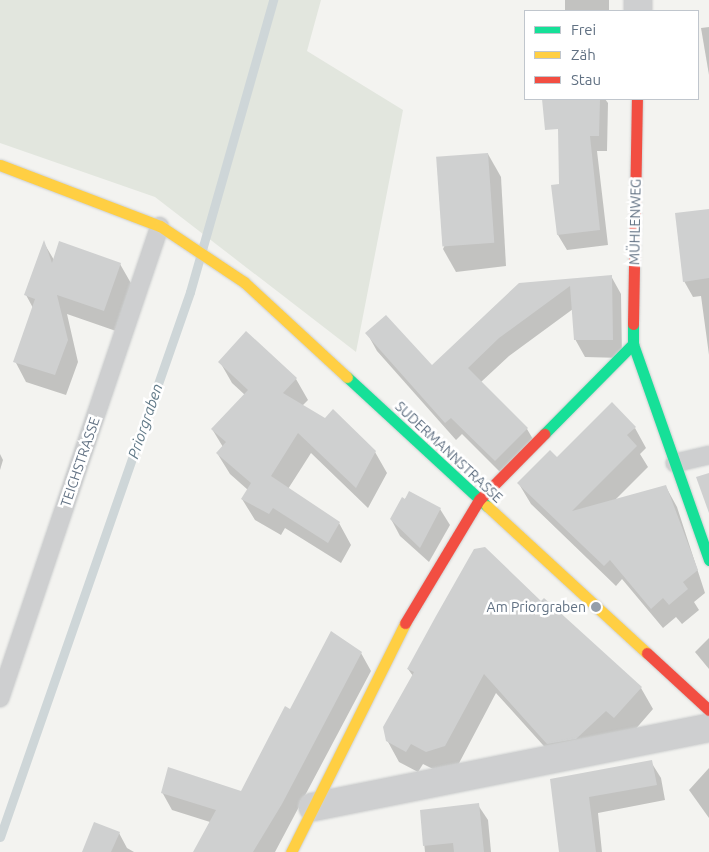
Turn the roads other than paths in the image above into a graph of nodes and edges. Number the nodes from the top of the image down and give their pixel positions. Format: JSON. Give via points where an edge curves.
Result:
{"nodes":[{"id":1,"x":637,"y":100,"type":"edge"},
{"id":2,"x":0,"y":165,"type":"edge"},
{"id":3,"x":160,"y":226,"type":"junction"},
{"id":4,"x":633,"y":344,"type":"junction"},
{"id":5,"x":709,"y":456,"type":"edge"},
{"id":6,"x":675,"y":463,"type":"junction"},
{"id":7,"x":479,"y":500,"type":"junction"},
{"id":8,"x":709,"y":560,"type":"edge"},
{"id":9,"x":0,"y":698,"type":"edge"},
{"id":10,"x":709,"y":710,"type":"edge"},
{"id":11,"x":709,"y":728,"type":"edge"},
{"id":12,"x":313,"y":807,"type":"junction"},
{"id":13,"x":291,"y":852,"type":"edge"}],
"edges":[{"from":1,"to":4,"type":"street","name":"MÜHLENWEG"},
{"from":2,"to":3,"type":"street","name":"SUDERMANNSTRASSE"},
{"from":3,"to":7,"type":"street","name":"SUDERMANNSTRASSE","via":[[244,282]]},
{"from":3,"to":9,"type":"lane","name":"TEICHSTRASSE"},
{"from":4,"to":6,"type":"street","name":"MÜHLENWEG"},
{"from":4,"to":7,"type":"street"},
{"from":5,"to":6,"type":"lane"},
{"from":6,"to":8,"type":"street","name":"MÜHLENWEG"},
{"from":7,"to":10,"type":"street","name":"SUDERMANNSTRASSE"},
{"from":7,"to":12,"type":"street","via":[[402,629]]},
{"from":11,"to":12,"type":"street"},
{"from":12,"to":13,"type":"street"}]}
